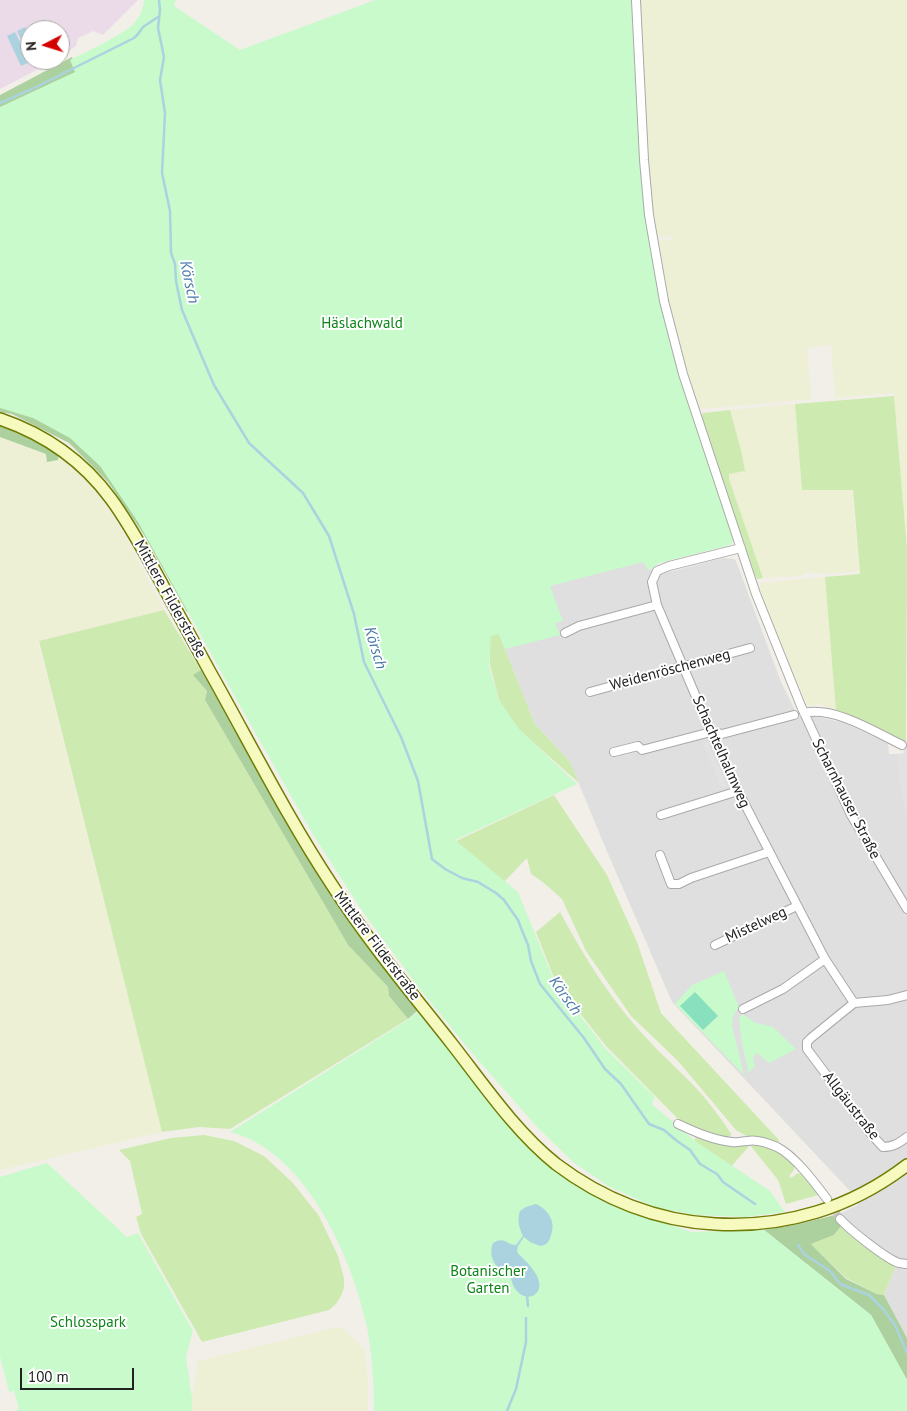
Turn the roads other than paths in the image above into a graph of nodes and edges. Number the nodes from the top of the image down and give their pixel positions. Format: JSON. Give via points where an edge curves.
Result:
{"nodes":[{"id":1,"x":636,"y":0,"type":"edge"},
{"id":2,"x":0,"y":419,"type":"edge"},
{"id":3,"x":741,"y":548,"type":"junction"},
{"id":4,"x":657,"y":605,"type":"junction"},
{"id":5,"x":565,"y":633,"type":"dead end"},
{"id":6,"x":750,"y":648,"type":"dead end"},
{"id":7,"x":683,"y":666,"type":"junction"},
{"id":8,"x":590,"y":692,"type":"dead end"},
{"id":9,"x":804,"y":713,"type":"junction"},
{"id":10,"x":794,"y":715,"type":"dead end"},
{"id":11,"x":711,"y":732,"type":"junction"},
{"id":12,"x":902,"y":745,"type":"dead end"},
{"id":13,"x":614,"y":752,"type":"dead end"},
{"id":14,"x":738,"y":792,"type":"junction"},
{"id":15,"x":661,"y":815,"type":"dead end"},
{"id":16,"x":769,"y":852,"type":"junction"},
{"id":17,"x":660,"y":855,"type":"dead end"},
{"id":18,"x":797,"y":906,"type":"junction"},
{"id":19,"x":907,"y":909,"type":"edge"},
{"id":20,"x":715,"y":944,"type":"dead end"},
{"id":21,"x":825,"y":959,"type":"junction"},
{"id":22,"x":907,"y":995,"type":"edge"},
{"id":23,"x":854,"y":1003,"type":"junction"},
{"id":24,"x":742,"y":1009,"type":"dead end"},
{"id":25,"x":678,"y":1124,"type":"dead end"},
{"id":26,"x":907,"y":1137,"type":"edge"},
{"id":27,"x":907,"y":1165,"type":"edge"},
{"id":28,"x":827,"y":1199,"type":"tunnel mouth"},
{"id":29,"x":840,"y":1219,"type":"tunnel mouth"},
{"id":30,"x":907,"y":1264,"type":"edge"}],
"edges":[{"from":1,"to":3,"type":"street","name":"Scharnhauser Straße","via":[[646,189],[659,278],[682,374]]},
{"from":2,"to":27,"type":"main road","name":"Mittlere Filderstraße","via":[[61,449],[110,497],[333,887],[381,954],[517,1126],[544,1154],[596,1190],[642,1211],[698,1223],[730,1225],[773,1223],[827,1210],[870,1190]]},
{"from":3,"to":4,"type":"street","name":"Schachtelhalmweg","via":[[657,571],[652,582]]},
{"from":3,"to":9,"type":"street","name":"Scharnhauser Straße","via":[[774,642]]},
{"from":4,"to":5,"type":"street","via":[[579,626]]},
{"from":4,"to":7,"type":"street","name":"Schachtelhalmweg"},
{"from":6,"to":7,"type":"street","name":"Weidenröschenweg"},
{"from":7,"to":8,"type":"street","name":"Weidenröschenweg"},
{"from":7,"to":11,"type":"street","name":"Schachtelhalmweg"},
{"from":9,"to":12,"type":"street","via":[[838,715]]},
{"from":9,"to":19,"type":"street","name":"Scharnhauser Straße","via":[[851,815]]},
{"from":10,"to":11,"type":"street","via":[[722,734]]},
{"from":11,"to":13,"type":"street","via":[[642,750],[638,746]]},
{"from":11,"to":14,"type":"street","name":"Schachtelhalmweg"},
{"from":14,"to":15,"type":"street"},
{"from":14,"to":16,"type":"street","name":"Schachtelhalmweg"},
{"from":16,"to":17,"type":"street","via":[[679,884],[672,884]]},
{"from":16,"to":18,"type":"street","name":"Schachtelhalmweg"},
{"from":18,"to":20,"type":"street","name":"Mistelweg"},
{"from":18,"to":21,"type":"street","name":"Schachtelhalmweg"},
{"from":21,"to":23,"type":"street","name":"Schachtelhalmweg"},
{"from":21,"to":24,"type":"street","via":[[783,989]]},
{"from":22,"to":23,"type":"street"},
{"from":23,"to":26,"type":"street","name":"Allgäustraße","via":[[807,1042],[807,1049],[883,1147],[897,1145]]},
{"from":25,"to":28,"type":"street","via":[[723,1141],[757,1141],[777,1147],[801,1168]]},
{"from":29,"to":30,"type":"street","via":[[891,1259]]}]}
